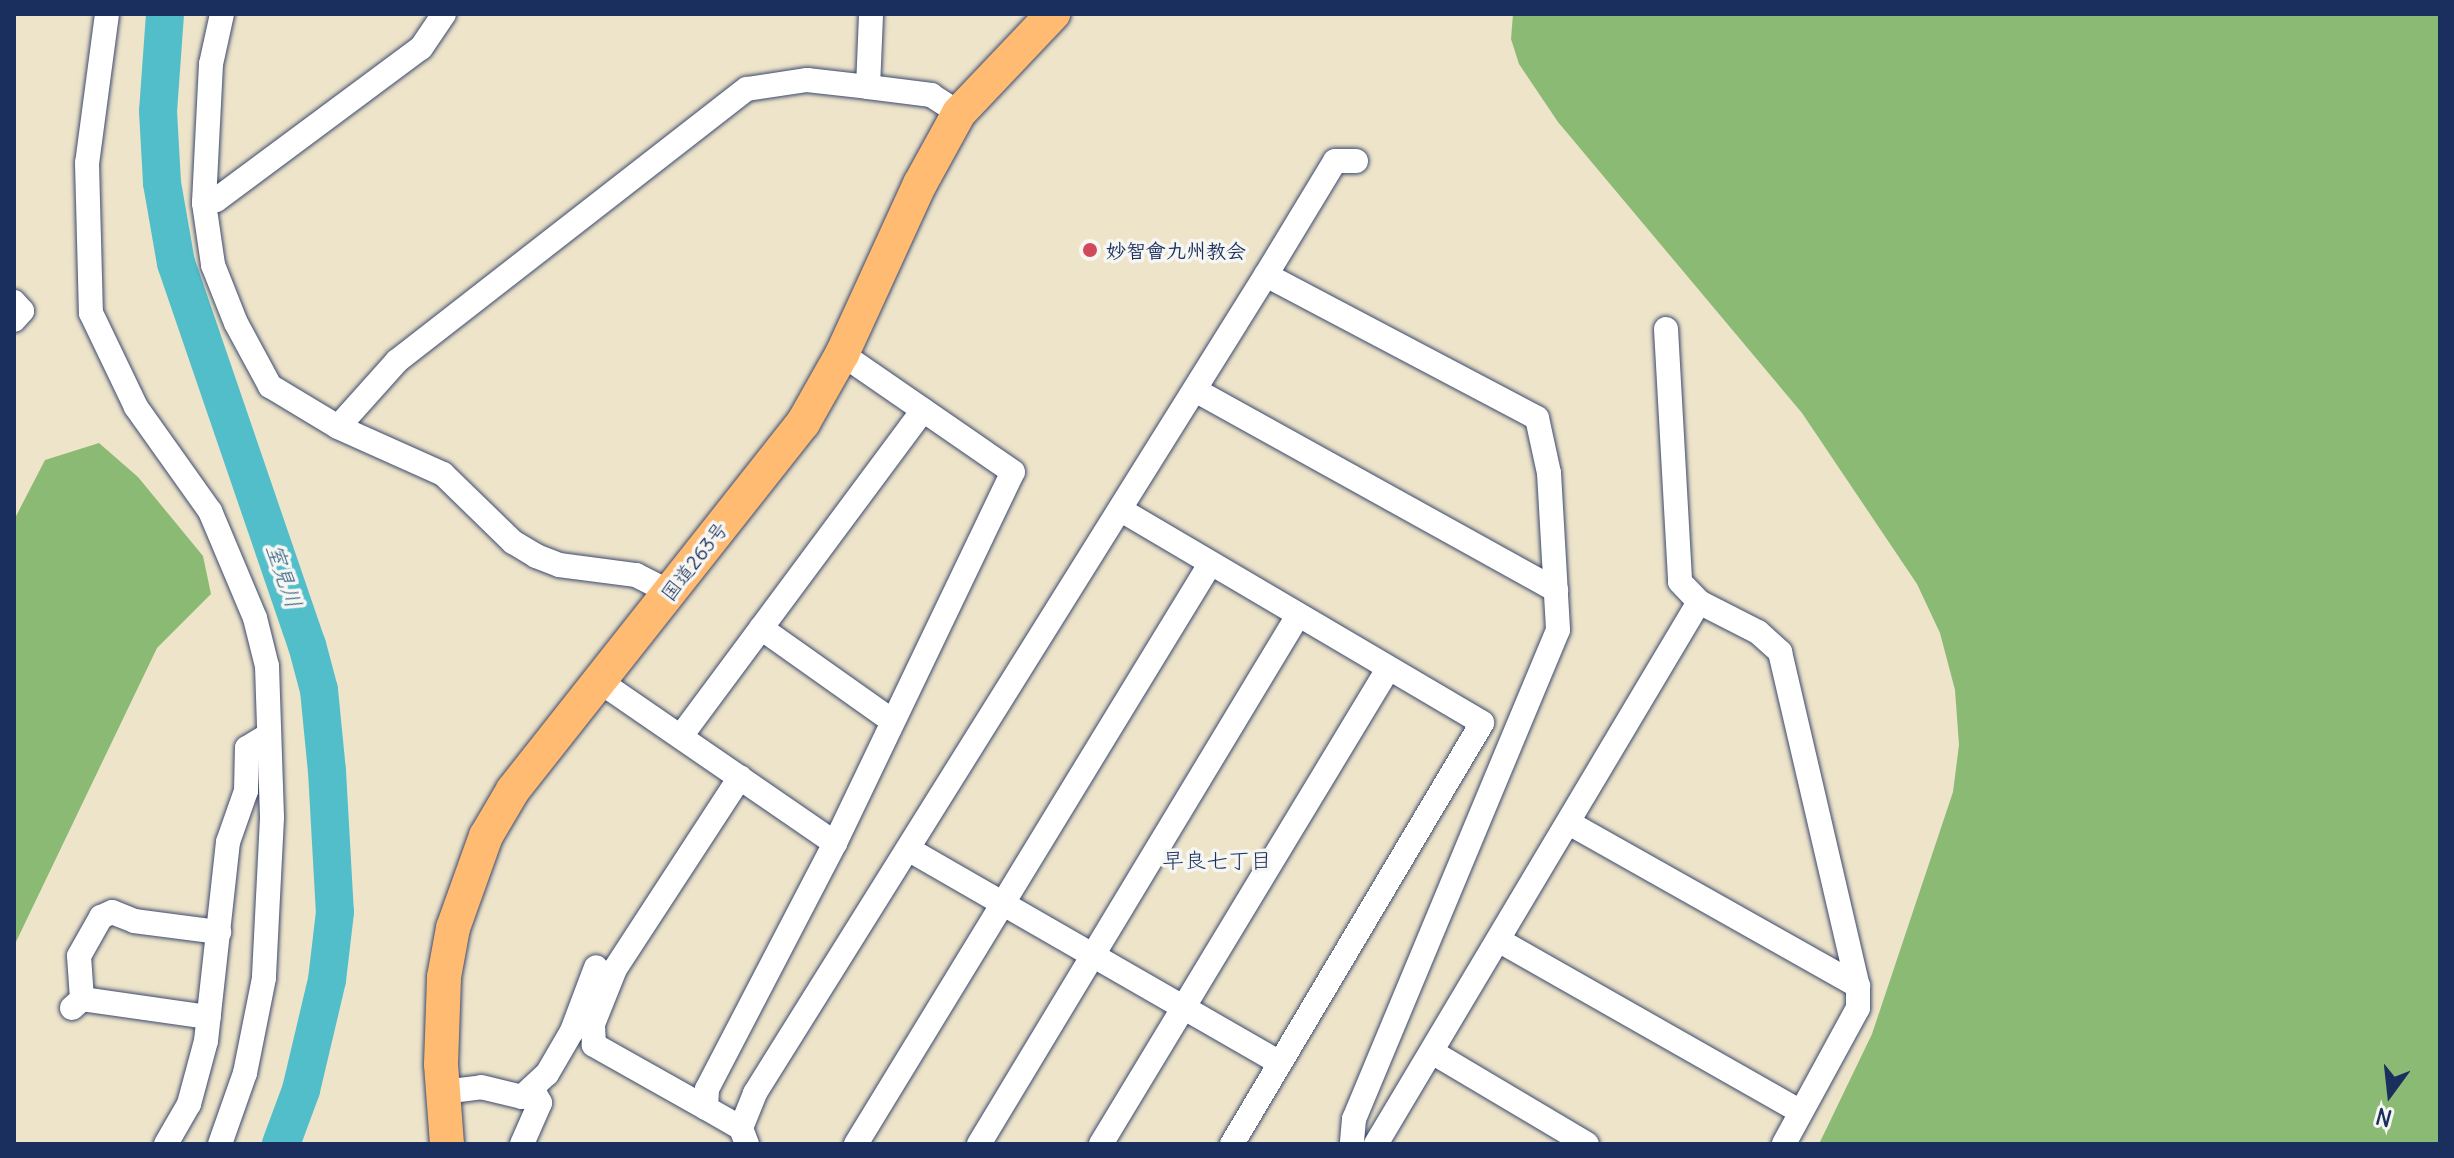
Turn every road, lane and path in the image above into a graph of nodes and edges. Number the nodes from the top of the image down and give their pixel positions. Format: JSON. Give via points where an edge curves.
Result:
{"nodes":[{"id":1,"x":107,"y":14,"type":"edge"},
{"id":2,"x":222,"y":14,"type":"edge"},
{"id":3,"x":444,"y":14,"type":"edge"},
{"id":4,"x":871,"y":14,"type":"edge"},
{"id":5,"x":1053,"y":14,"type":"edge"},
{"id":6,"x":868,"y":87,"type":"junction"},
{"id":7,"x":959,"y":113,"type":"junction"},
{"id":8,"x":1356,"y":161,"type":"dead end"},
{"id":9,"x":204,"y":203,"type":"junction"},
{"id":10,"x":1266,"y":275,"type":"junction"},
{"id":11,"x":14,"y":302,"type":"edge"},
{"id":12,"x":14,"y":320,"type":"edge"},
{"id":13,"x":1666,"y":329,"type":"dead end"},
{"id":14,"x":842,"y":354,"type":"junction"},
{"id":15,"x":1195,"y":390,"type":"junction"},
{"id":16,"x":923,"y":410,"type":"junction"},
{"id":17,"x":338,"y":427,"type":"junction"},
{"id":18,"x":1121,"y":510,"type":"junction"},
{"id":19,"x":1210,"y":564,"type":"junction"},
{"id":20,"x":1556,"y":590,"type":"junction"},
{"id":21,"x":670,"y":592,"type":"junction"},
{"id":22,"x":1699,"y":602,"type":"junction"},
{"id":23,"x":1297,"y":617,"type":"junction"},
{"id":24,"x":761,"y":628,"type":"junction"},
{"id":25,"x":1388,"y":669,"type":"junction"},
{"id":26,"x":602,"y":683,"type":"junction"},
{"id":27,"x":891,"y":720,"type":"junction"},
{"id":28,"x":1482,"y":723,"type":"junction"},
{"id":29,"x":267,"y":736,"type":"junction"},
{"id":30,"x":681,"y":736,"type":"junction"},
{"id":31,"x":1510,"y":737,"type":"junction"},
{"id":32,"x":740,"y":777,"type":"junction"},
{"id":33,"x":1569,"y":823,"type":"junction"},
{"id":34,"x":835,"y":843,"type":"junction"},
{"id":35,"x":908,"y":849,"type":"junction"},
{"id":36,"x":1003,"y":903,"type":"junction"},
{"id":37,"x":219,"y":932,"type":"junction"},
{"id":38,"x":1500,"y":941,"type":"junction"},
{"id":39,"x":1093,"y":954,"type":"junction"},
{"id":40,"x":596,"y":967,"type":"dead end"},
{"id":41,"x":1858,"y":986,"type":"junction"},
{"id":42,"x":1183,"y":1007,"type":"junction"},
{"id":43,"x":209,"y":1017,"type":"junction"},
{"id":44,"x":1432,"y":1052,"type":"junction"},
{"id":45,"x":1280,"y":1063,"type":"junction"},
{"id":46,"x":532,"y":1088,"type":"junction"},
{"id":47,"x":443,"y":1092,"type":"junction"},
{"id":48,"x":706,"y":1108,"type":"junction"},
{"id":49,"x":1801,"y":1112,"type":"junction"},
{"id":50,"x":744,"y":1136,"type":"edge"},
{"id":51,"x":166,"y":1144,"type":"edge"},
{"id":52,"x":220,"y":1144,"type":"edge"},
{"id":53,"x":447,"y":1144,"type":"edge"},
{"id":54,"x":522,"y":1144,"type":"edge"},
{"id":55,"x":856,"y":1144,"type":"edge"},
{"id":56,"x":979,"y":1144,"type":"edge"},
{"id":57,"x":1101,"y":1144,"type":"edge"},
{"id":58,"x":1232,"y":1144,"type":"edge"},
{"id":59,"x":1352,"y":1144,"type":"edge"},
{"id":60,"x":1376,"y":1144,"type":"edge"},
{"id":61,"x":1587,"y":1144,"type":"edge"},
{"id":62,"x":1784,"y":1144,"type":"edge"}],
"edges":[{"from":1,"to":29,"type":"street","via":[[87,163],[91,313],[136,407],[210,511],[255,618],[267,666]]},
{"from":2,"to":9,"type":"street","via":[[211,64]]},
{"from":3,"to":9,"type":"street","via":[[421,48],[216,200]]},
{"from":4,"to":6,"type":"street"},
{"from":5,"to":7,"type":"highway","name":"国道263号"},
{"from":6,"to":7,"type":"street","via":[[931,95]]},
{"from":6,"to":17,"type":"street","via":[[807,80],[747,89],[397,361]]},
{"from":7,"to":14,"type":"highway","name":"国道263号","via":[[920,184]]},
{"from":8,"to":10,"type":"street","via":[[1335,161]]},
{"from":9,"to":17,"type":"street","via":[[213,265],[270,386]]},
{"from":10,"to":15,"type":"street"},
{"from":10,"to":20,"type":"street","via":[[1537,418],[1549,473]]},
{"from":11,"to":12,"type":"street","via":[[22,311]]},
{"from":13,"to":22,"type":"street","via":[[1680,582]]},
{"from":14,"to":16,"type":"street"},
{"from":14,"to":21,"type":"highway","name":"国道263号","via":[[803,423]]},
{"from":15,"to":18,"type":"street"},
{"from":15,"to":20,"type":"street"},
{"from":16,"to":24,"type":"street"},
{"from":16,"to":27,"type":"street","via":[[1013,472]]},
{"from":17,"to":21,"type":"street","via":[[443,474],[513,542],[536,556],[559,565],[636,575]]},
{"from":18,"to":19,"type":"street"},
{"from":18,"to":35,"type":"street"},
{"from":19,"to":23,"type":"street"},
{"from":19,"to":36,"type":"street"},
{"from":20,"to":31,"type":"street","via":[[1558,630]]},
{"from":21,"to":26,"type":"highway","name":"国道263号"},
{"from":22,"to":33,"type":"street"},
{"from":22,"to":41,"type":"street","via":[[1758,632],[1780,652]]},
{"from":23,"to":25,"type":"street"},
{"from":23,"to":39,"type":"street"},
{"from":24,"to":27,"type":"street"},
{"from":24,"to":30,"type":"street"},
{"from":25,"to":28,"type":"street"},
{"from":25,"to":42,"type":"street"},
{"from":26,"to":30,"type":"street"},
{"from":26,"to":47,"type":"highway","name":"国道263号","via":[[513,790],[467,884],[444,977]]},
{"from":27,"to":34,"type":"street"},
{"from":28,"to":31,"type":"street"},
{"from":28,"to":45,"type":"street"},
{"from":29,"to":37,"type":"street","via":[[247,748],[246,791],[228,842]]},
{"from":29,"to":52,"type":"street","via":[[272,818],[264,978],[245,1073]]},
{"from":30,"to":32,"type":"street"},
{"from":31,"to":59,"type":"street","via":[[1354,1119]]},
{"from":32,"to":34,"type":"street"},
{"from":32,"to":48,"type":"street","via":[[615,969],[593,1024],[594,1045]]},
{"from":33,"to":38,"type":"street"},
{"from":33,"to":41,"type":"street"},
{"from":34,"to":48,"type":"street","via":[[707,1089]]},
{"from":35,"to":36,"type":"street"},
{"from":35,"to":50,"type":"street","via":[[755,1093]]},
{"from":36,"to":39,"type":"street"},
{"from":36,"to":55,"type":"street"},
{"from":37,"to":43,"type":"street"},
{"from":37,"to":43,"type":"street","via":[[134,921],[112,912],[101,917],[79,956],[76,1005]]},
{"from":38,"to":44,"type":"street"},
{"from":38,"to":49,"type":"street"},
{"from":39,"to":42,"type":"street"},
{"from":39,"to":56,"type":"street"},
{"from":40,"to":46,"type":"street","via":[[572,1031]]},
{"from":41,"to":49,"type":"street","via":[[1858,1008]]},
{"from":42,"to":45,"type":"street"},
{"from":42,"to":57,"type":"street"},
{"from":43,"to":51,"type":"street","via":[[189,1104]]},
{"from":44,"to":60,"type":"street"},
{"from":44,"to":61,"type":"street"},
{"from":45,"to":58,"type":"street"},
{"from":46,"to":47,"type":"street","via":[[522,1097],[481,1087]]},
{"from":46,"to":54,"type":"street","via":[[540,1103]]},
{"from":47,"to":53,"type":"highway","name":"国道263号"},
{"from":48,"to":50,"type":"street"},
{"from":49,"to":62,"type":"street"}]}
